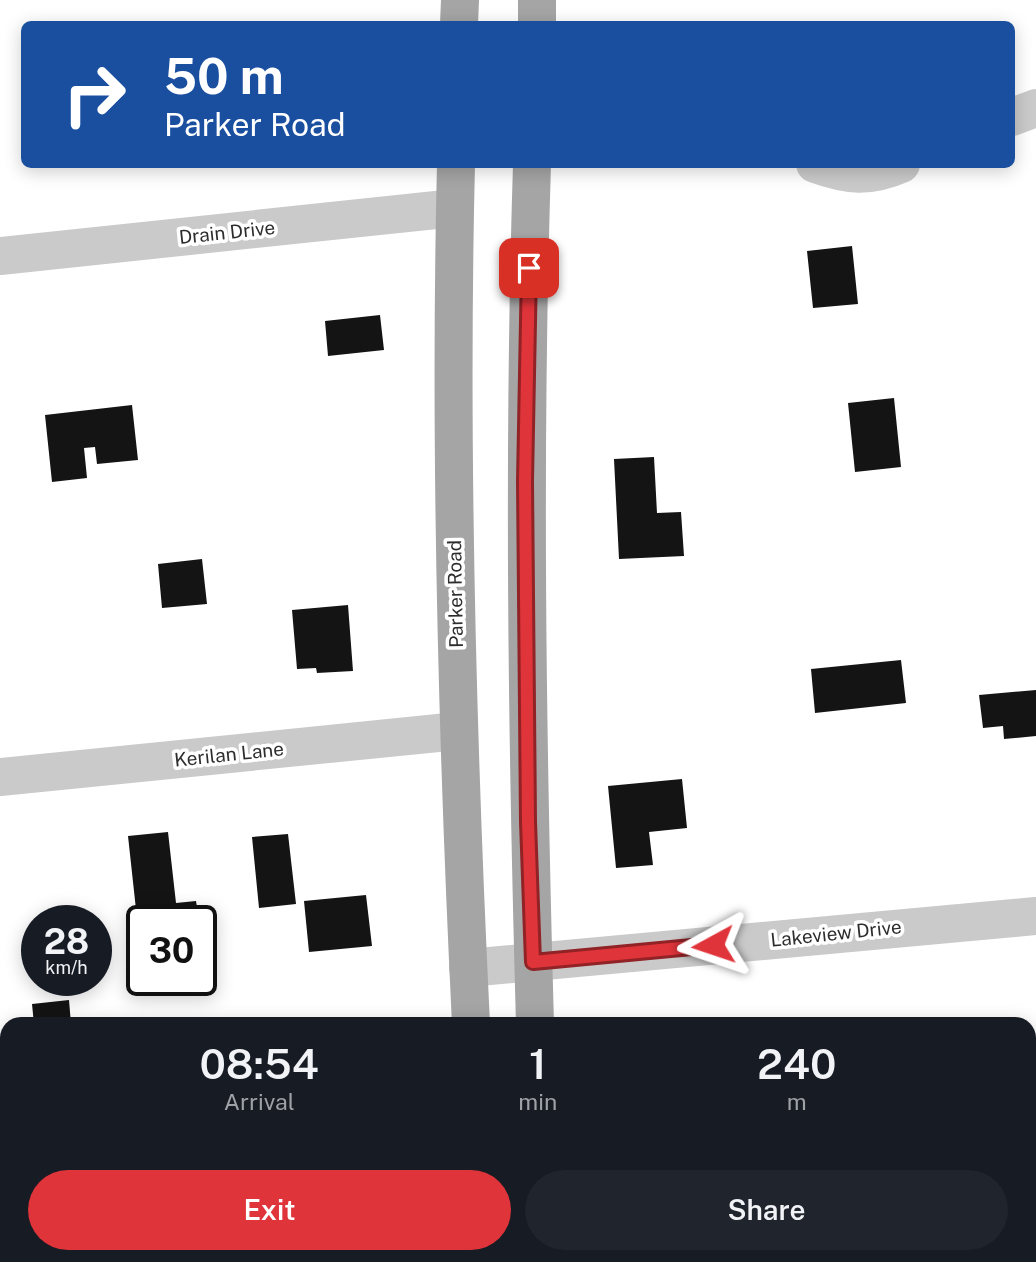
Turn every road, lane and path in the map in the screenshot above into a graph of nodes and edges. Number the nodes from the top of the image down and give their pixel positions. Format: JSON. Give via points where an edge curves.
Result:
{"nodes":[{"id":1,"x":460,"y":0,"type":"edge"},
{"id":2,"x":537,"y":0,"type":"edge"},
{"id":3,"x":459,"y":21,"type":"edge"},
{"id":4,"x":537,"y":21,"type":"edge"},
{"id":5,"x":1036,"y":108,"type":"edge"},
{"id":6,"x":1015,"y":116,"type":"edge"},
{"id":7,"x":456,"y":168,"type":"edge"},
{"id":8,"x":532,"y":168,"type":"edge"},
{"id":9,"x":826,"y":168,"type":"edge"},
{"id":10,"x":892,"y":168,"type":"edge"},
{"id":11,"x":455,"y":208,"type":"junction"},
{"id":12,"x":0,"y":256,"type":"edge"},
{"id":13,"x":458,"y":731,"type":"junction"},
{"id":14,"x":0,"y":777,"type":"edge"},
{"id":15,"x":1036,"y":916,"type":"edge"},
{"id":16,"x":533,"y":962,"type":"junction"},
{"id":17,"x":468,"y":968,"type":"junction"},
{"id":18,"x":471,"y":1017,"type":"edge"},
{"id":19,"x":535,"y":1017,"type":"edge"}],
"edges":[{"from":1,"to":3,"type":"main road"},
{"from":2,"to":4,"type":"main road"},
{"from":5,"to":6,"type":"street"},
{"from":7,"to":11,"type":"main road","name":"Parker Road"},
{"from":8,"to":16,"type":"main road","via":[[525,481]]},
{"from":9,"to":10,"type":"street","via":[[846,175]]},
{"from":11,"to":12,"type":"street","name":"Drain Drive"},
{"from":11,"to":13,"type":"main road","name":"Parker Road"},
{"from":13,"to":14,"type":"street","name":"Kerilan Lane"},
{"from":13,"to":17,"type":"main road","name":"Parker Road"},
{"from":15,"to":16,"type":"street","name":"Lakeview Drive"},
{"from":16,"to":17,"type":"street","name":"Lakeview Drive"},
{"from":16,"to":19,"type":"main road"},
{"from":17,"to":18,"type":"main road","name":"Parker Road"}]}
